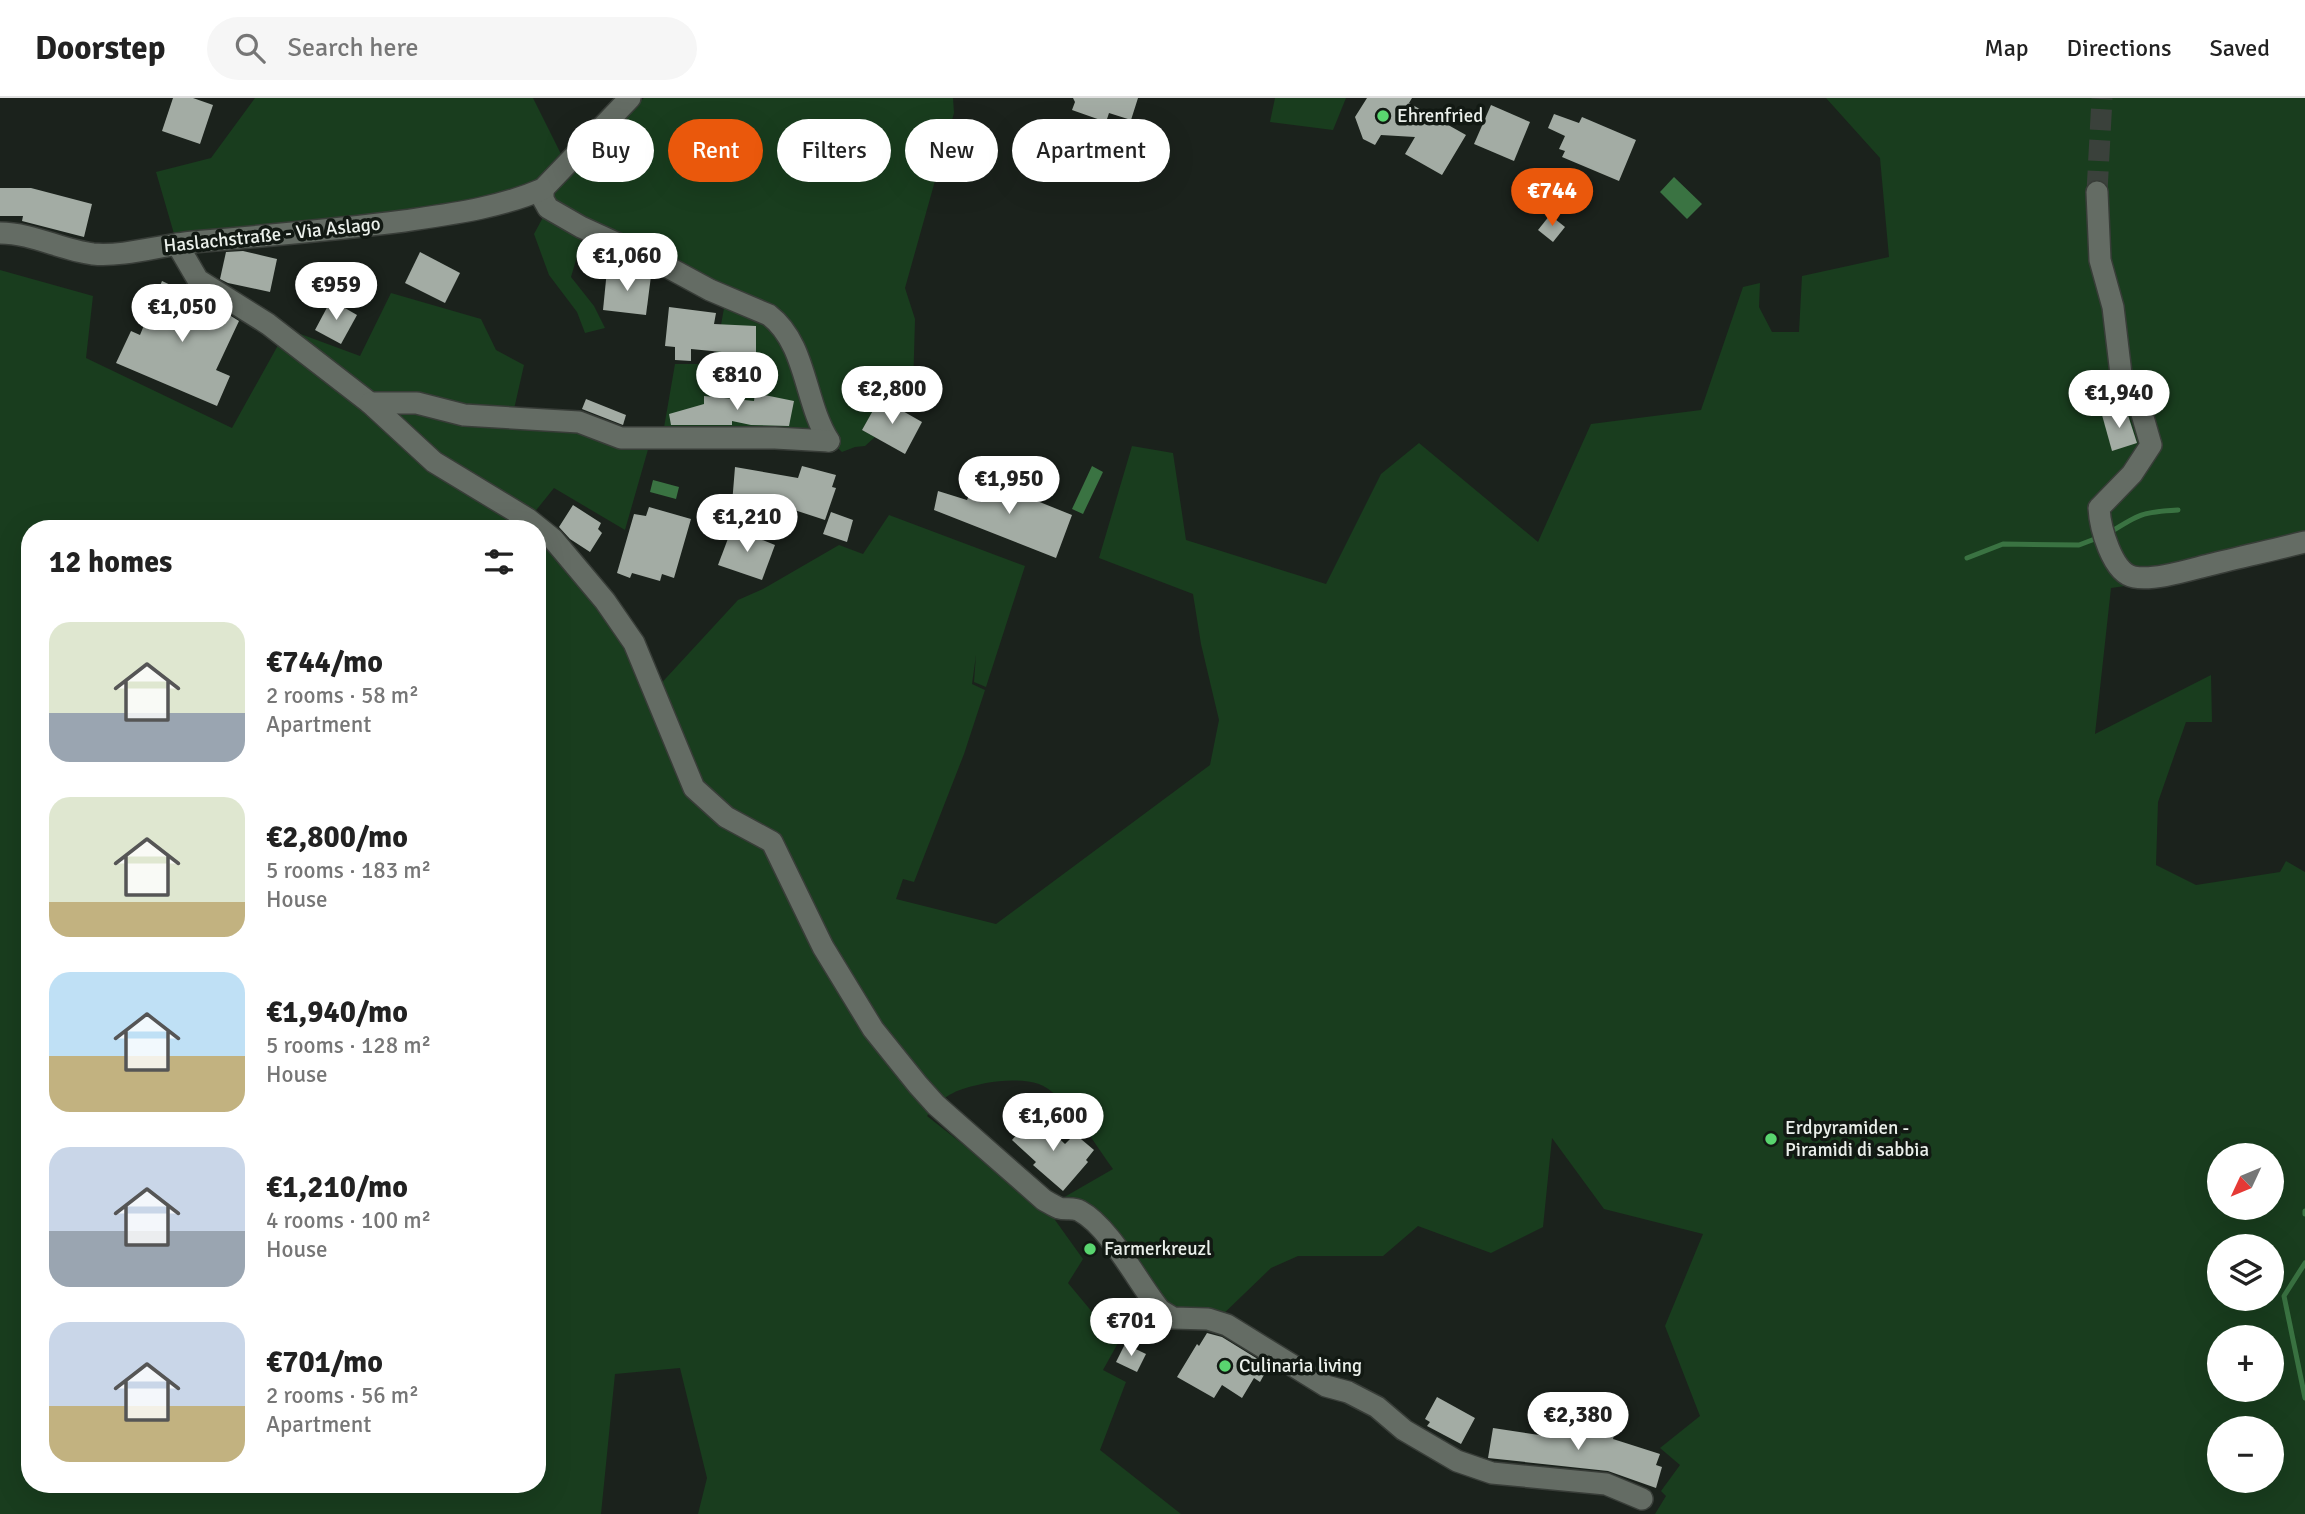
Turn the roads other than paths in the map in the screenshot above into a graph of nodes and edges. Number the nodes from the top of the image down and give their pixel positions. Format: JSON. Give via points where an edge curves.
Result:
{"nodes":[{"id":1,"x":630,"y":98,"type":"edge"},
{"id":2,"x":543,"y":189,"type":"junction"},
{"id":3,"x":2096,"y":192,"type":"tunnel mouth"},
{"id":4,"x":0,"y":233,"type":"edge"},
{"id":5,"x":177,"y":244,"type":"junction"},
{"id":6,"x":370,"y":403,"type":"junction"},
{"id":7,"x":529,"y":520,"type":"edge"},
{"id":8,"x":546,"y":533,"type":"edge"},
{"id":9,"x":2305,"y":542,"type":"edge"},
{"id":10,"x":1642,"y":1499,"type":"dead end"}],
"edges":[{"from":1,"to":2,"type":"street","name":"Haslachstraße - Via Aslago"},
{"from":2,"to":5,"type":"street","name":"Haslachstraße - Via Aslago","via":[[508,202],[427,218]]},
{"from":2,"to":6,"type":"street","via":[[542,199],[548,208],[581,227],[777,321],[791,342],[829,441],[621,438],[579,422],[464,415],[417,403]]},
{"from":3,"to":9,"type":"street","via":[[2100,260],[2113,307],[2121,374],[2140,407],[2151,445],[2132,474],[2099,508],[2119,569],[2133,577],[2178,573]]},
{"from":4,"to":5,"type":"street","name":"Haslachstraße - Via Aslago","via":[[92,254]]},
{"from":5,"to":6,"type":"street","via":[[198,280],[268,324]]},
{"from":6,"to":7,"type":"street","via":[[434,462]]},
{"from":8,"to":10,"type":"street","via":[[605,601],[634,643],[694,788],[726,817],[772,842],[823,947],[873,1029],[927,1095],[1003,1165],[1044,1200],[1060,1209],[1082,1212],[1104,1233],[1160,1310],[1173,1318],[1208,1319],[1227,1325],[1326,1386],[1377,1407],[1404,1430],[1457,1461],[1492,1473],[1606,1484]]}]}
